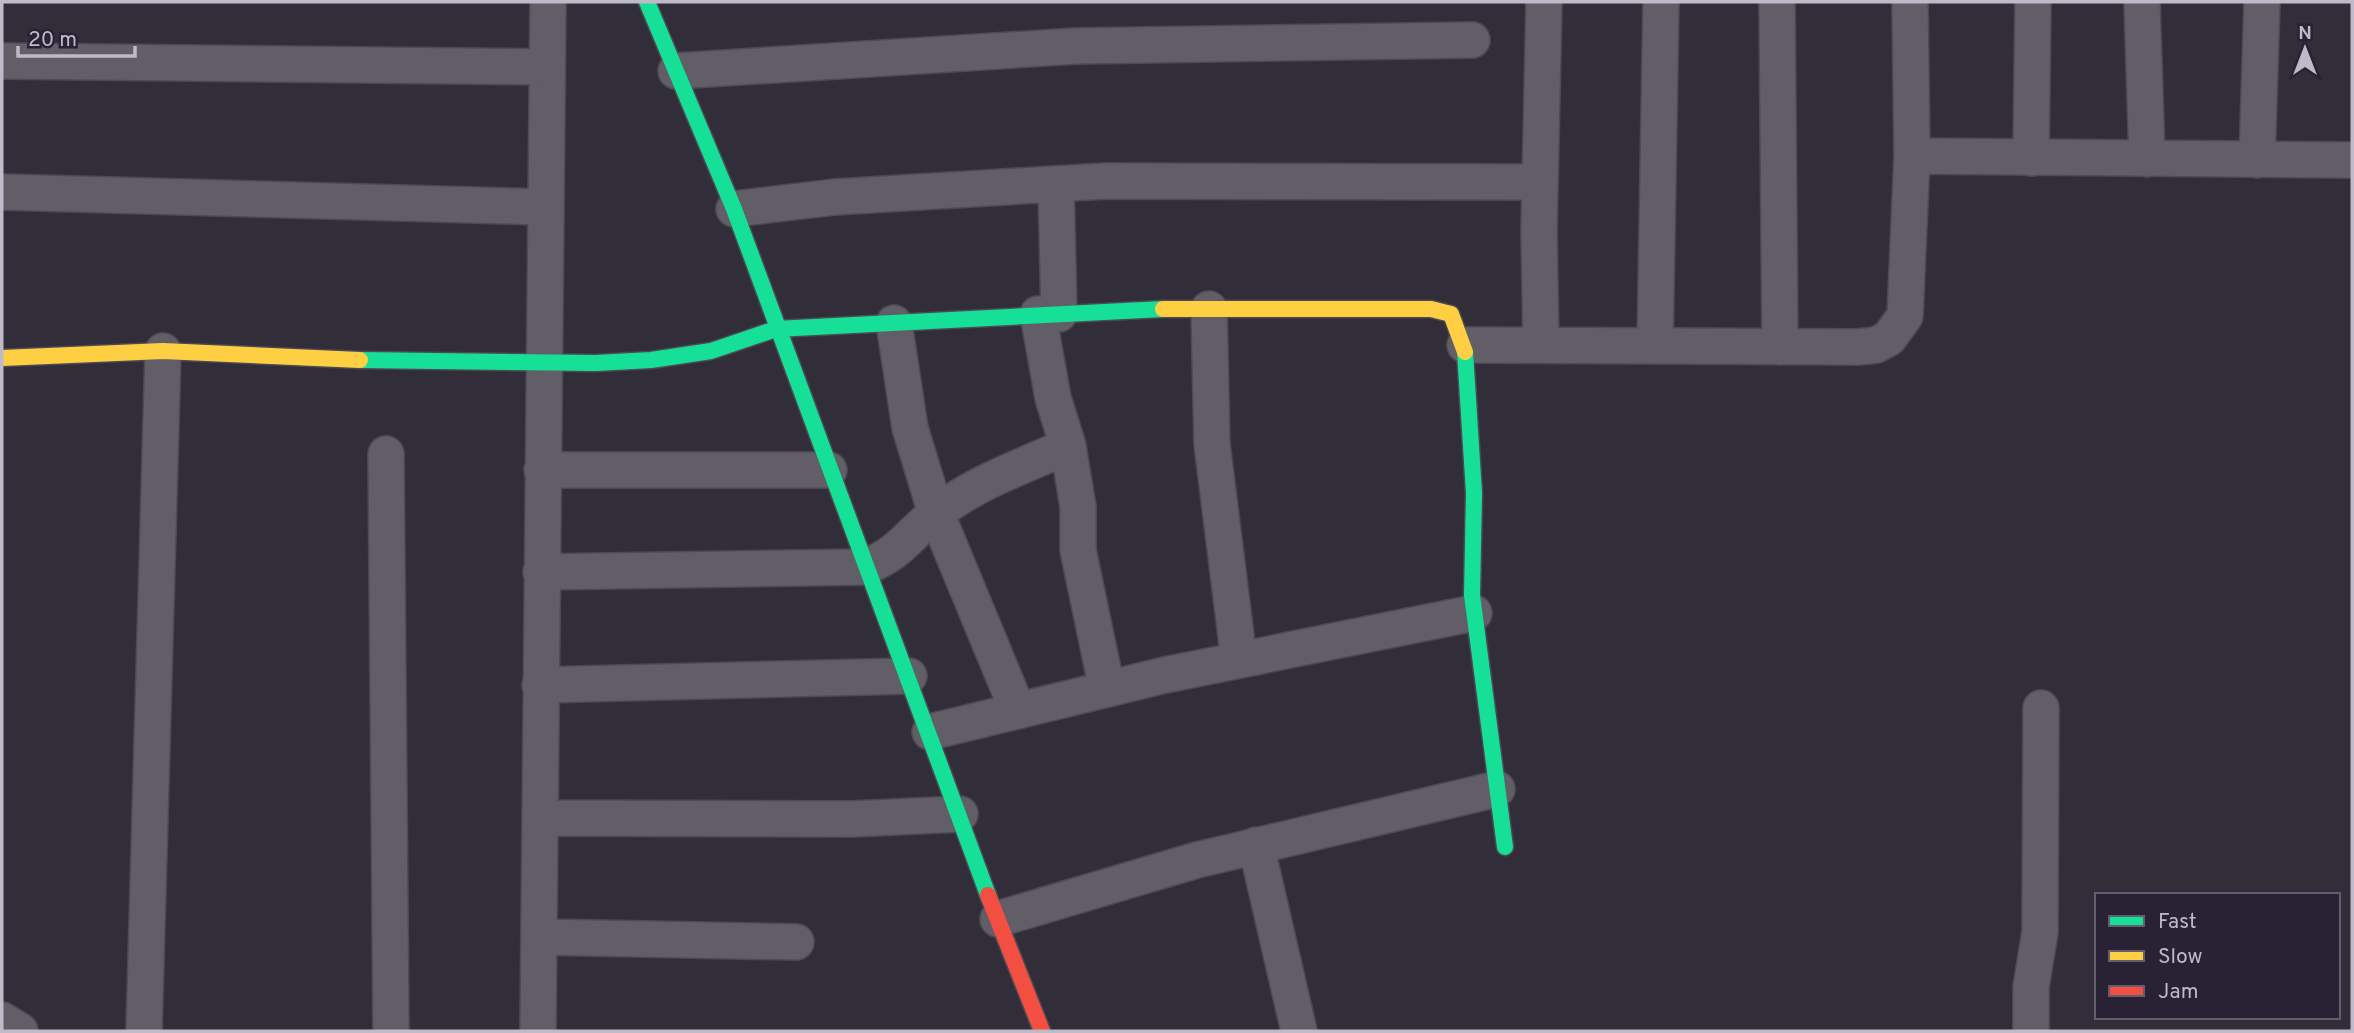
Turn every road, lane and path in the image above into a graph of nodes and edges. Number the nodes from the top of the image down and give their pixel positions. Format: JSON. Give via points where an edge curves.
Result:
{"nodes":[{"id":1,"x":548,"y":2,"type":"edge"},
{"id":2,"x":647,"y":2,"type":"edge"},
{"id":3,"x":1544,"y":2,"type":"edge"},
{"id":4,"x":1661,"y":2,"type":"edge"},
{"id":5,"x":1777,"y":2,"type":"edge"},
{"id":6,"x":1910,"y":2,"type":"edge"},
{"id":7,"x":2033,"y":2,"type":"edge"},
{"id":8,"x":2143,"y":2,"type":"edge"},
{"id":9,"x":2262,"y":2,"type":"edge"},
{"id":10,"x":1472,"y":40,"type":"dead end"},
{"id":11,"x":2,"y":61,"type":"edge"},
{"id":12,"x":547,"y":68,"type":"junction"},
{"id":13,"x":676,"y":71,"type":"junction"},
{"id":14,"x":1912,"y":156,"type":"junction"},
{"id":15,"x":2031,"y":158,"type":"junction"},
{"id":16,"x":2147,"y":159,"type":"junction"},
{"id":17,"x":2257,"y":160,"type":"junction"},
{"id":18,"x":2352,"y":160,"type":"edge"},
{"id":19,"x":1540,"y":182,"type":"junction"},
{"id":20,"x":1056,"y":184,"type":"junction"},
{"id":21,"x":2,"y":192,"type":"edge"},
{"id":22,"x":546,"y":207,"type":"junction"},
{"id":23,"x":734,"y":209,"type":"junction"},
{"id":24,"x":1209,"y":309,"type":"junction"},
{"id":25,"x":1049,"y":314,"type":"junction"},
{"id":26,"x":894,"y":323,"type":"junction"},
{"id":27,"x":776,"y":329,"type":"junction"},
{"id":28,"x":1465,"y":345,"type":"junction"},
{"id":29,"x":1541,"y":345,"type":"junction"},
{"id":30,"x":1655,"y":346,"type":"junction"},
{"id":31,"x":1780,"y":347,"type":"junction"},
{"id":32,"x":163,"y":351,"type":"junction"},
{"id":33,"x":2,"y":358,"type":"edge"},
{"id":34,"x":544,"y":363,"type":"junction"},
{"id":35,"x":1068,"y":446,"type":"junction"},
{"id":36,"x":386,"y":454,"type":"dead end"},
{"id":37,"x":542,"y":470,"type":"junction"},
{"id":38,"x":828,"y":470,"type":"junction"},
{"id":39,"x":936,"y":513,"type":"junction"},
{"id":40,"x":866,"y":568,"type":"junction"},
{"id":41,"x":541,"y":572,"type":"junction"},
{"id":42,"x":1474,"y":613,"type":"junction"},
{"id":43,"x":1239,"y":660,"type":"junction"},
{"id":44,"x":909,"y":676,"type":"junction"},
{"id":45,"x":540,"y":685,"type":"junction"},
{"id":46,"x":1107,"y":689,"type":"junction"},
{"id":47,"x":2041,"y":708,"type":"dead end"},
{"id":48,"x":1018,"y":710,"type":"junction"},
{"id":49,"x":930,"y":732,"type":"junction"},
{"id":50,"x":1497,"y":789,"type":"junction"},
{"id":51,"x":960,"y":814,"type":"junction"},
{"id":52,"x":541,"y":818,"type":"junction"},
{"id":53,"x":1256,"y":845,"type":"junction"},
{"id":54,"x":1505,"y":847,"type":"dead end"},
{"id":55,"x":998,"y":919,"type":"junction"},
{"id":56,"x":540,"y":937,"type":"junction"},
{"id":57,"x":796,"y":942,"type":"dead end"},
{"id":58,"x":2,"y":1020,"type":"edge"},
{"id":59,"x":20,"y":1031,"type":"edge"},
{"id":60,"x":144,"y":1031,"type":"edge"},
{"id":61,"x":391,"y":1031,"type":"edge"},
{"id":62,"x":538,"y":1031,"type":"edge"},
{"id":63,"x":1042,"y":1031,"type":"edge"},
{"id":64,"x":1299,"y":1031,"type":"edge"},
{"id":65,"x":2031,"y":1031,"type":"edge"}],
"edges":[{"from":1,"to":12,"type":"street"},
{"from":2,"to":13,"type":"street"},
{"from":3,"to":19,"type":"street"},
{"from":4,"to":30,"type":"street"},
{"from":5,"to":31,"type":"street"},
{"from":6,"to":14,"type":"street"},
{"from":7,"to":15,"type":"street"},
{"from":8,"to":16,"type":"street"},
{"from":9,"to":17,"type":"street"},
{"from":10,"to":13,"type":"street","via":[[1076,46]]},
{"from":11,"to":12,"type":"street"},
{"from":12,"to":22,"type":"street"},
{"from":13,"to":23,"type":"street"},
{"from":14,"to":15,"type":"street"},
{"from":14,"to":31,"type":"street","via":[[1905,316],[1898,328],[1876,345]]},
{"from":15,"to":16,"type":"street"},
{"from":16,"to":17,"type":"street"},
{"from":17,"to":18,"type":"street"},
{"from":19,"to":20,"type":"street"},
{"from":19,"to":29,"type":"street"},
{"from":20,"to":23,"type":"street","via":[[835,197]]},
{"from":20,"to":25,"type":"street"},
{"from":21,"to":22,"type":"street"},
{"from":22,"to":34,"type":"street"},
{"from":23,"to":27,"type":"street"},
{"from":24,"to":25,"type":"street"},
{"from":24,"to":28,"type":"street","via":[[1431,309],[1451,314]]},
{"from":24,"to":43,"type":"street","via":[[1212,444]]},
{"from":25,"to":26,"type":"street"},
{"from":25,"to":35,"type":"street","via":[[1053,398]]},
{"from":26,"to":27,"type":"street"},
{"from":26,"to":39,"type":"street","via":[[910,428]]},
{"from":27,"to":34,"type":"street","via":[[711,351],[675,357]]},
{"from":27,"to":38,"type":"street"},
{"from":28,"to":29,"type":"street"},
{"from":28,"to":42,"type":"street","via":[[1474,493]]},
{"from":29,"to":30,"type":"street"},
{"from":30,"to":31,"type":"street"},
{"from":32,"to":33,"type":"street"},
{"from":32,"to":34,"type":"street"},
{"from":32,"to":60,"type":"street"},
{"from":34,"to":37,"type":"street"},
{"from":35,"to":39,"type":"street","via":[[972,488]]},
{"from":35,"to":46,"type":"street","via":[[1078,507],[1078,550]]},
{"from":36,"to":61,"type":"street"},
{"from":37,"to":38,"type":"street"},
{"from":37,"to":41,"type":"street"},
{"from":38,"to":40,"type":"street"},
{"from":39,"to":40,"type":"street","via":[[891,556]]},
{"from":39,"to":48,"type":"street"},
{"from":40,"to":41,"type":"street"},
{"from":40,"to":44,"type":"street"},
{"from":41,"to":45,"type":"street"},
{"from":42,"to":43,"type":"street"},
{"from":42,"to":50,"type":"street"},
{"from":43,"to":46,"type":"street"},
{"from":44,"to":45,"type":"street"},
{"from":44,"to":49,"type":"street"},
{"from":45,"to":52,"type":"street"},
{"from":46,"to":48,"type":"street"},
{"from":47,"to":65,"type":"street","via":[[2040,932],[2031,987]]},
{"from":48,"to":49,"type":"street"},
{"from":49,"to":51,"type":"street"},
{"from":50,"to":53,"type":"street"},
{"from":50,"to":54,"type":"street"},
{"from":51,"to":52,"type":"street","via":[[852,819]]},
{"from":51,"to":55,"type":"street"},
{"from":52,"to":56,"type":"street"},
{"from":53,"to":55,"type":"street"},
{"from":53,"to":64,"type":"street"},
{"from":55,"to":63,"type":"street"},
{"from":56,"to":57,"type":"street"},
{"from":56,"to":62,"type":"street"},
{"from":58,"to":59,"type":"street"}]}
